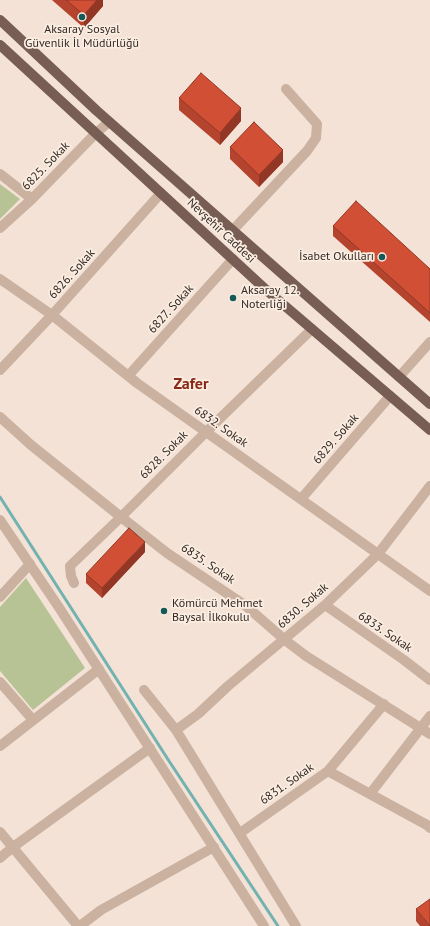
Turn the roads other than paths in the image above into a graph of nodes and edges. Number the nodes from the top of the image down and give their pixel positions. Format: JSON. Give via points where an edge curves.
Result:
{"nodes":[{"id":1,"x":0,"y":20,"type":"edge"},
{"id":2,"x":0,"y":45,"type":"edge"},
{"id":3,"x":286,"y":89,"type":"dead end"},
{"id":4,"x":109,"y":122,"type":"junction"},
{"id":5,"x":96,"y":133,"type":"junction"},
{"id":6,"x":0,"y":174,"type":"edge"},
{"id":7,"x":161,"y":193,"type":"junction"},
{"id":8,"x":32,"y":199,"type":"junction"},
{"id":9,"x":0,"y":228,"type":"edge"},
{"id":10,"x":233,"y":230,"type":"junction"},
{"id":11,"x":233,"y":260,"type":"junction"},
{"id":12,"x":0,"y":280,"type":"edge"},
{"id":13,"x":52,"y":316,"type":"junction"},
{"id":14,"x":312,"y":329,"type":"junction"},
{"id":15,"x":430,"y":342,"type":"edge"},
{"id":16,"x":0,"y":370,"type":"edge"},
{"id":17,"x":128,"y":376,"type":"junction"},
{"id":18,"x":399,"y":377,"type":"junction"},
{"id":19,"x":390,"y":396,"type":"junction"},
{"id":20,"x":430,"y":404,"type":"edge"},
{"id":21,"x":0,"y":417,"type":"edge"},
{"id":22,"x":430,"y":430,"type":"edge"},
{"id":23,"x":206,"y":432,"type":"junction"},
{"id":24,"x":430,"y":486,"type":"edge"},
{"id":25,"x":301,"y":499,"type":"junction"},
{"id":26,"x":122,"y":517,"type":"junction"},
{"id":27,"x":0,"y":520,"type":"edge"},
{"id":28,"x":378,"y":554,"type":"junction"},
{"id":29,"x":30,"y":564,"type":"junction"},
{"id":30,"x":74,"y":583,"type":"dead end"},
{"id":31,"x":430,"y":591,"type":"edge"},
{"id":32,"x":0,"y":597,"type":"edge"},
{"id":33,"x":325,"y":605,"type":"junction"},
{"id":34,"x":285,"y":640,"type":"junction"},
{"id":35,"x":100,"y":669,"type":"junction"},
{"id":36,"x":430,"y":680,"type":"edge"},
{"id":37,"x":0,"y":682,"type":"edge"},
{"id":38,"x":144,"y":690,"type":"dead end"},
{"id":39,"x":384,"y":704,"type":"junction"},
{"id":40,"x":430,"y":716,"type":"edge"},
{"id":41,"x":33,"y":720,"type":"junction"},
{"id":42,"x":420,"y":728,"type":"junction"},
{"id":43,"x":176,"y":730,"type":"junction"},
{"id":44,"x":430,"y":734,"type":"edge"},
{"id":45,"x":0,"y":746,"type":"edge"},
{"id":46,"x":150,"y":748,"type":"junction"},
{"id":47,"x":328,"y":771,"type":"junction"},
{"id":48,"x":370,"y":794,"type":"junction"},
{"id":49,"x":429,"y":826,"type":"edge"},
{"id":50,"x":0,"y":832,"type":"edge"},
{"id":51,"x":240,"y":833,"type":"junction"},
{"id":52,"x":13,"y":847,"type":"junction"},
{"id":53,"x":214,"y":847,"type":"junction"},
{"id":54,"x":0,"y":858,"type":"edge"},
{"id":55,"x":79,"y":926,"type":"edge"},
{"id":56,"x":264,"y":926,"type":"edge"},
{"id":57,"x":296,"y":926,"type":"edge"}],
"edges":[{"from":1,"to":4,"type":"main road","name":"Nevşehir Caddesi"},
{"from":2,"to":5,"type":"main road","name":"Nevşehir Caddesi"},
{"from":3,"to":10,"type":"street","via":[[317,124],[316,138],[307,151]]},
{"from":4,"to":5,"type":"street","name":"6825. Sokak"},
{"from":4,"to":10,"type":"main road","name":"Nevşehir Caddesi"},
{"from":5,"to":7,"type":"main road","name":"Nevşehir Caddesi"},
{"from":5,"to":8,"type":"street","name":"6825. Sokak"},
{"from":6,"to":8,"type":"street"},
{"from":7,"to":11,"type":"main road","name":"Nevşehir Caddesi"},
{"from":7,"to":13,"type":"street","name":"6826. Sokak"},
{"from":8,"to":9,"type":"street","name":"6825. Sokak"},
{"from":10,"to":18,"type":"main road","name":"Nevşehir Caddesi"},
{"from":11,"to":14,"type":"main road","name":"Nevşehir Caddesi"},
{"from":11,"to":17,"type":"street","name":"6827. Sokak"},
{"from":12,"to":13,"type":"street","name":"6832. Sokak"},
{"from":13,"to":16,"type":"street","name":"6826. Sokak"},
{"from":13,"to":17,"type":"street","name":"6832. Sokak"},
{"from":14,"to":19,"type":"main road","name":"Nevşehir Caddesi"},
{"from":14,"to":23,"type":"street","name":"6828. Sokak"},
{"from":15,"to":18,"type":"street"},
{"from":17,"to":23,"type":"street","name":"6832. Sokak"},
{"from":18,"to":20,"type":"main road","name":"Nevşehir Caddesi"},
{"from":19,"to":22,"type":"main road","name":"Nevşehir Caddesi"},
{"from":19,"to":25,"type":"street","name":"6829. Sokak"},
{"from":21,"to":26,"type":"street","name":"6835. Sokak","via":[[31,445]]},
{"from":23,"to":25,"type":"street","name":"6832. Sokak"},
{"from":23,"to":26,"type":"street","name":"6828. Sokak"},
{"from":24,"to":28,"type":"street","name":"6830. Sokak"},
{"from":25,"to":28,"type":"street","name":"6832. Sokak"},
{"from":26,"to":30,"type":"street","name":"6828. Sokak","via":[[70,566]]},
{"from":26,"to":34,"type":"street","name":"6835. Sokak","via":[[167,553],[246,606]]},
{"from":27,"to":29,"type":"street"},
{"from":28,"to":31,"type":"street","name":"6832. Sokak"},
{"from":28,"to":33,"type":"street","name":"6830. Sokak"},
{"from":29,"to":32,"type":"street"},
{"from":29,"to":35,"type":"street"},
{"from":33,"to":34,"type":"street","name":"6830. Sokak"},
{"from":33,"to":36,"type":"street","name":"6833. Sokak"},
{"from":34,"to":39,"type":"street","name":"6835. Sokak","via":[[306,656]]},
{"from":34,"to":43,"type":"street","name":"6830. Sokak"},
{"from":35,"to":41,"type":"street"},
{"from":35,"to":46,"type":"street"},
{"from":37,"to":41,"type":"street"},
{"from":38,"to":43,"type":"street"},
{"from":39,"to":42,"type":"street","name":"6835. Sokak"},
{"from":39,"to":47,"type":"street"},
{"from":40,"to":42,"type":"street"},
{"from":41,"to":45,"type":"street"},
{"from":42,"to":44,"type":"street","name":"6835. Sokak"},
{"from":42,"to":48,"type":"street"},
{"from":43,"to":51,"type":"street"},
{"from":46,"to":52,"type":"street"},
{"from":46,"to":53,"type":"street"},
{"from":47,"to":48,"type":"street","name":"6831. Sokak"},
{"from":47,"to":51,"type":"street","name":"6831. Sokak"},
{"from":48,"to":49,"type":"street","name":"6831. Sokak"},
{"from":50,"to":52,"type":"street"},
{"from":51,"to":57,"type":"street"},
{"from":52,"to":54,"type":"street"},
{"from":52,"to":55,"type":"street"},
{"from":53,"to":55,"type":"street","via":[[101,910]]},
{"from":53,"to":56,"type":"street"}]}
